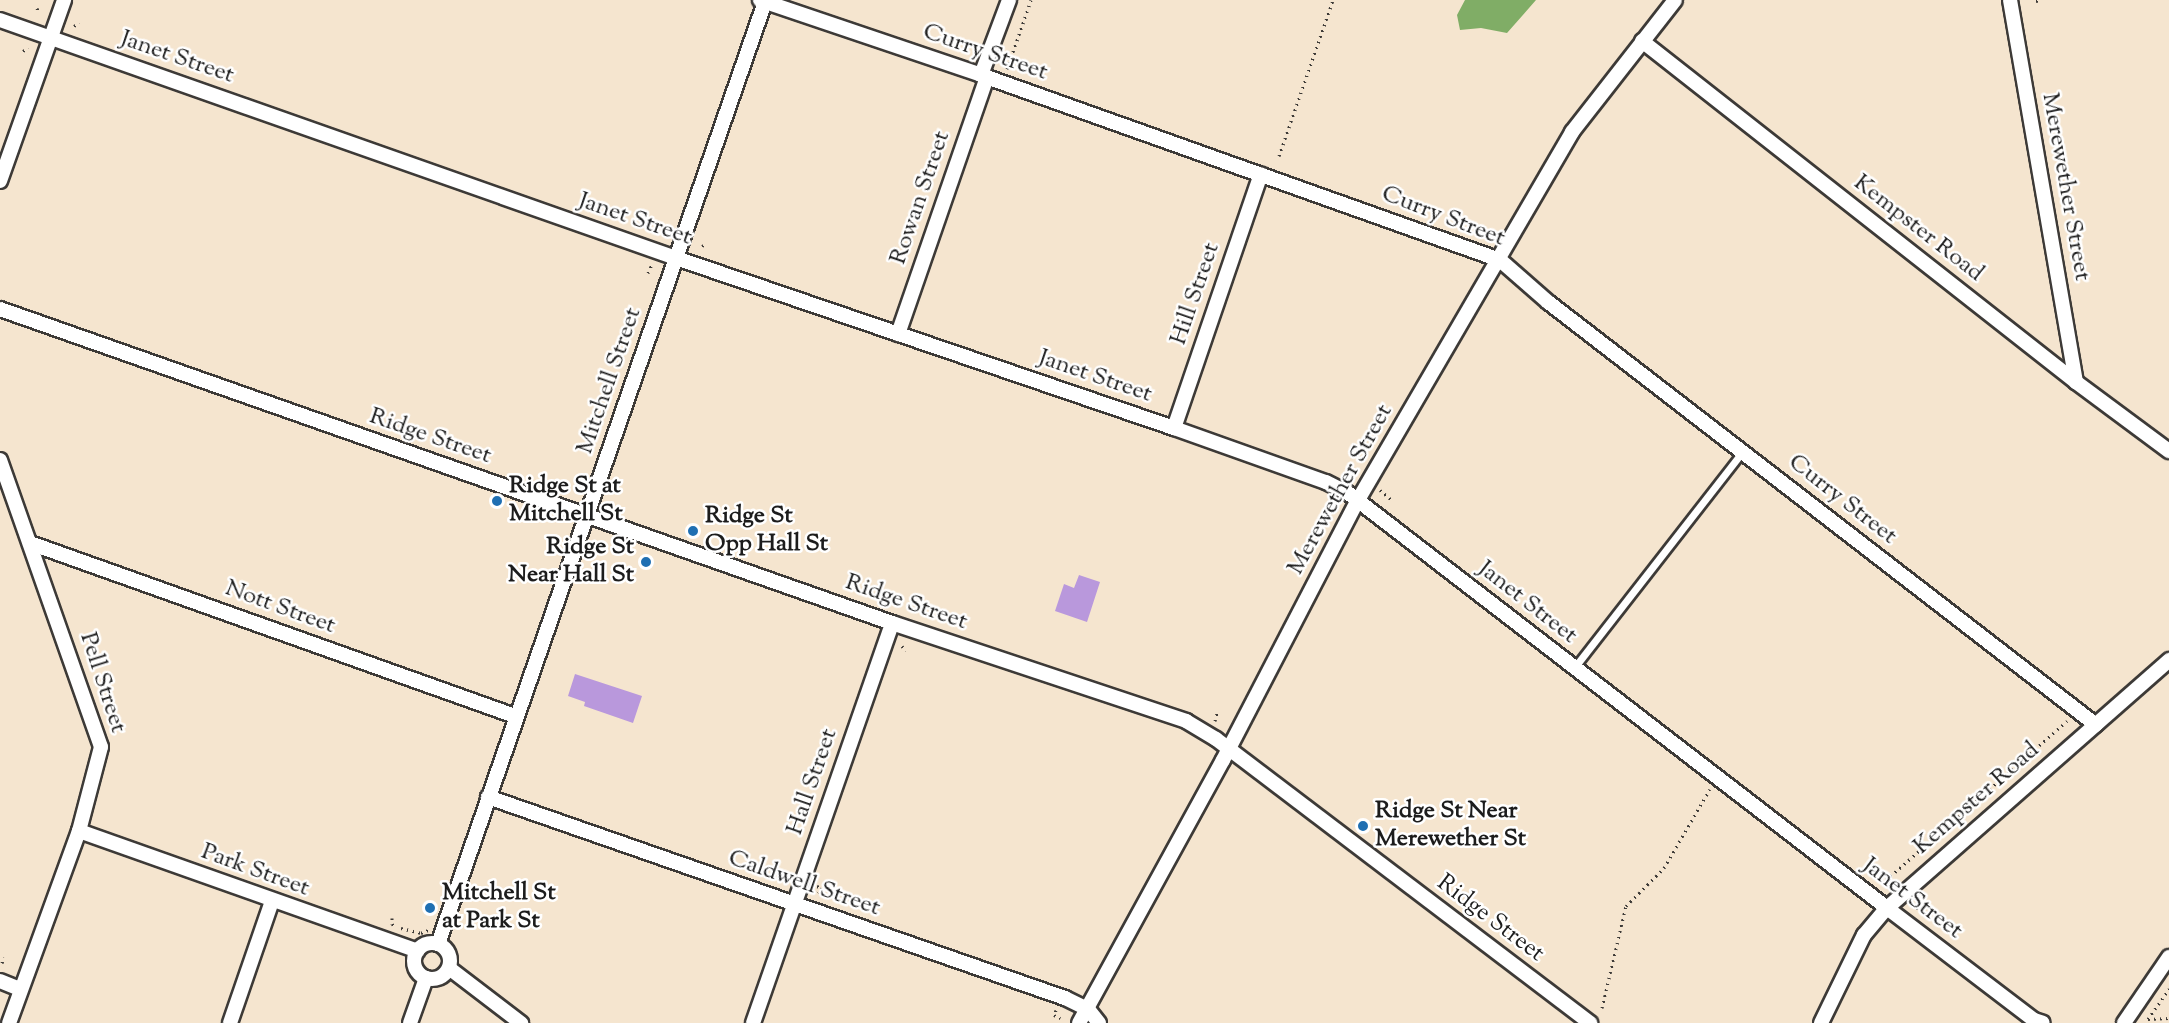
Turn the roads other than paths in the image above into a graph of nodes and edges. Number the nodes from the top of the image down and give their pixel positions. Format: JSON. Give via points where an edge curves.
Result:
{"nodes":[{"id":1,"x":64,"y":0,"type":"edge"},
{"id":2,"x":1009,"y":0,"type":"edge"},
{"id":3,"x":1675,"y":0,"type":"edge"},
{"id":4,"x":2010,"y":0,"type":"edge"},
{"id":5,"x":763,"y":1,"type":"edge"},
{"id":6,"x":0,"y":20,"type":"edge"},
{"id":7,"x":52,"y":38,"type":"junction"},
{"id":8,"x":1642,"y":41,"type":"junction"},
{"id":9,"x":984,"y":76,"type":"junction"},
{"id":10,"x":1261,"y":174,"type":"junction"},
{"id":11,"x":0,"y":181,"type":"edge"},
{"id":12,"x":676,"y":258,"type":"junction"},
{"id":13,"x":1500,"y":260,"type":"junction"},
{"id":14,"x":0,"y":309,"type":"edge"},
{"id":15,"x":898,"y":334,"type":"junction"},
{"id":16,"x":2076,"y":381,"type":"junction"},
{"id":17,"x":1174,"y":428,"type":"junction"},
{"id":18,"x":2169,"y":451,"type":"edge"},
{"id":19,"x":1742,"y":452,"type":"junction"},
{"id":20,"x":0,"y":460,"type":"edge"},
{"id":21,"x":1358,"y":500,"type":"junction"},
{"id":22,"x":587,"y":515,"type":"junction"},
{"id":23,"x":30,"y":543,"type":"junction"},
{"id":24,"x":892,"y":623,"type":"junction"},
{"id":25,"x":2169,"y":660,"type":"edge"},
{"id":26,"x":1574,"y":668,"type":"junction"},
{"id":27,"x":515,"y":716,"type":"junction"},
{"id":28,"x":2096,"y":725,"type":"junction"},
{"id":29,"x":1229,"y":749,"type":"junction"},
{"id":30,"x":488,"y":797,"type":"junction"},
{"id":31,"x":79,"y":831,"type":"junction"},
{"id":32,"x":272,"y":902,"type":"junction"},
{"id":33,"x":794,"y":905,"type":"junction"},
{"id":34,"x":1887,"y":908,"type":"junction"},
{"id":35,"x":438,"y":944,"type":"junction"},
{"id":36,"x":417,"y":951,"type":"junction"},
{"id":37,"x":2169,"y":957,"type":"edge"},
{"id":38,"x":449,"y":968,"type":"junction"},
{"id":39,"x":426,"y":978,"type":"junction"},
{"id":40,"x":0,"y":981,"type":"edge"},
{"id":41,"x":21,"y":989,"type":"junction"},
{"id":42,"x":1088,"y":1009,"type":"junction"},
{"id":43,"x":9,"y":1023,"type":"edge"},
{"id":44,"x":230,"y":1023,"type":"edge"},
{"id":45,"x":410,"y":1023,"type":"edge"},
{"id":46,"x":521,"y":1023,"type":"edge"},
{"id":47,"x":753,"y":1023,"type":"edge"},
{"id":48,"x":1079,"y":1023,"type":"edge"},
{"id":49,"x":1099,"y":1023,"type":"edge"},
{"id":50,"x":1590,"y":1023,"type":"edge"},
{"id":51,"x":1821,"y":1023,"type":"edge"},
{"id":52,"x":2043,"y":1023,"type":"edge"},
{"id":53,"x":2124,"y":1023,"type":"edge"}],
"edges":[{"from":1,"to":7,"type":"street"},
{"from":2,"to":9,"type":"street","name":"Rowan Street"},
{"from":3,"to":8,"type":"street","name":"Merewether Street"},
{"from":4,"to":16,"type":"street","name":"Merewether Street"},
{"from":5,"to":9,"type":"street","name":"Curry Street"},
{"from":5,"to":12,"type":"street","name":"Mitchell Street"},
{"from":6,"to":7,"type":"street","name":"Janet Street"},
{"from":7,"to":11,"type":"street"},
{"from":7,"to":12,"type":"street","name":"Janet Street"},
{"from":8,"to":13,"type":"street","name":"Merewether Street","via":[[1572,132]]},
{"from":8,"to":16,"type":"street","name":"Kempster Road"},
{"from":9,"to":10,"type":"street","name":"Curry Street"},
{"from":9,"to":15,"type":"street","name":"Rowan Street"},
{"from":10,"to":13,"type":"street","name":"Curry Street"},
{"from":10,"to":17,"type":"street","name":"Hill Street"},
{"from":12,"to":15,"type":"street","name":"Janet Street"},
{"from":12,"to":22,"type":"street","name":"Mitchell Street"},
{"from":13,"to":19,"type":"street","name":"Curry Street","via":[[1548,302]]},
{"from":13,"to":21,"type":"street","name":"Merewether Street"},
{"from":14,"to":22,"type":"street","name":"Ridge Street"},
{"from":15,"to":17,"type":"street","name":"Janet Street"},
{"from":16,"to":18,"type":"street","name":"Kempster Road"},
{"from":17,"to":21,"type":"street","name":"Janet Street","via":[[1326,482]]},
{"from":19,"to":26,"type":"lane"},
{"from":19,"to":28,"type":"street","name":"Curry Street"},
{"from":20,"to":23,"type":"street","name":"Pell Street"},
{"from":21,"to":26,"type":"street","name":"Janet Street"},
{"from":21,"to":29,"type":"street","name":"Merewether Street"},
{"from":22,"to":24,"type":"street","name":"Ridge Street"},
{"from":22,"to":27,"type":"street","name":"Mitchell Street"},
{"from":23,"to":27,"type":"street","name":"Nott Street"},
{"from":23,"to":31,"type":"street","name":"Pell Street","via":[[101,747]]},
{"from":24,"to":29,"type":"street","name":"Ridge Street","via":[[1186,721]]},
{"from":24,"to":33,"type":"street","name":"Hall Street"},
{"from":25,"to":28,"type":"street","name":"Kempster Road"},
{"from":26,"to":34,"type":"street","name":"Janet Street"},
{"from":27,"to":30,"type":"street","name":"Mitchell Street"},
{"from":28,"to":34,"type":"street","name":"Kempster Road"},
{"from":29,"to":42,"type":"street","name":"Merewether Street"},
{"from":29,"to":50,"type":"street","name":"Ridge Street"},
{"from":30,"to":33,"type":"street","name":"Caldwell Street"},
{"from":30,"to":35,"type":"street","name":"Mitchell Street"},
{"from":31,"to":32,"type":"street","name":"Park Street"},
{"from":31,"to":41,"type":"street","name":"Pell Street"},
{"from":32,"to":36,"type":"street","name":"Park Street"},
{"from":32,"to":44,"type":"street"},
{"from":33,"to":42,"type":"street","name":"Caldwell Street"},
{"from":33,"to":47,"type":"street","name":"Hall Street"},
{"from":34,"to":51,"type":"street","name":"Kempster Road","via":[[1864,935]]},
{"from":34,"to":52,"type":"street","name":"Janet Street"},
{"from":35,"to":36,"type":"street"},
{"from":35,"to":38,"type":"street","via":[[449,956]]},
{"from":36,"to":39,"type":"street","via":[[416,970]]},
{"from":37,"to":53,"type":"street"},
{"from":38,"to":39,"type":"street","via":[[442,976]]},
{"from":38,"to":46,"type":"street"},
{"from":39,"to":45,"type":"street"},
{"from":40,"to":41,"type":"street"},
{"from":41,"to":43,"type":"street","name":"Pell Street"},
{"from":42,"to":48,"type":"street","name":"Merewether Street"},
{"from":42,"to":49,"type":"street","name":"Caldwell Street"}]}
